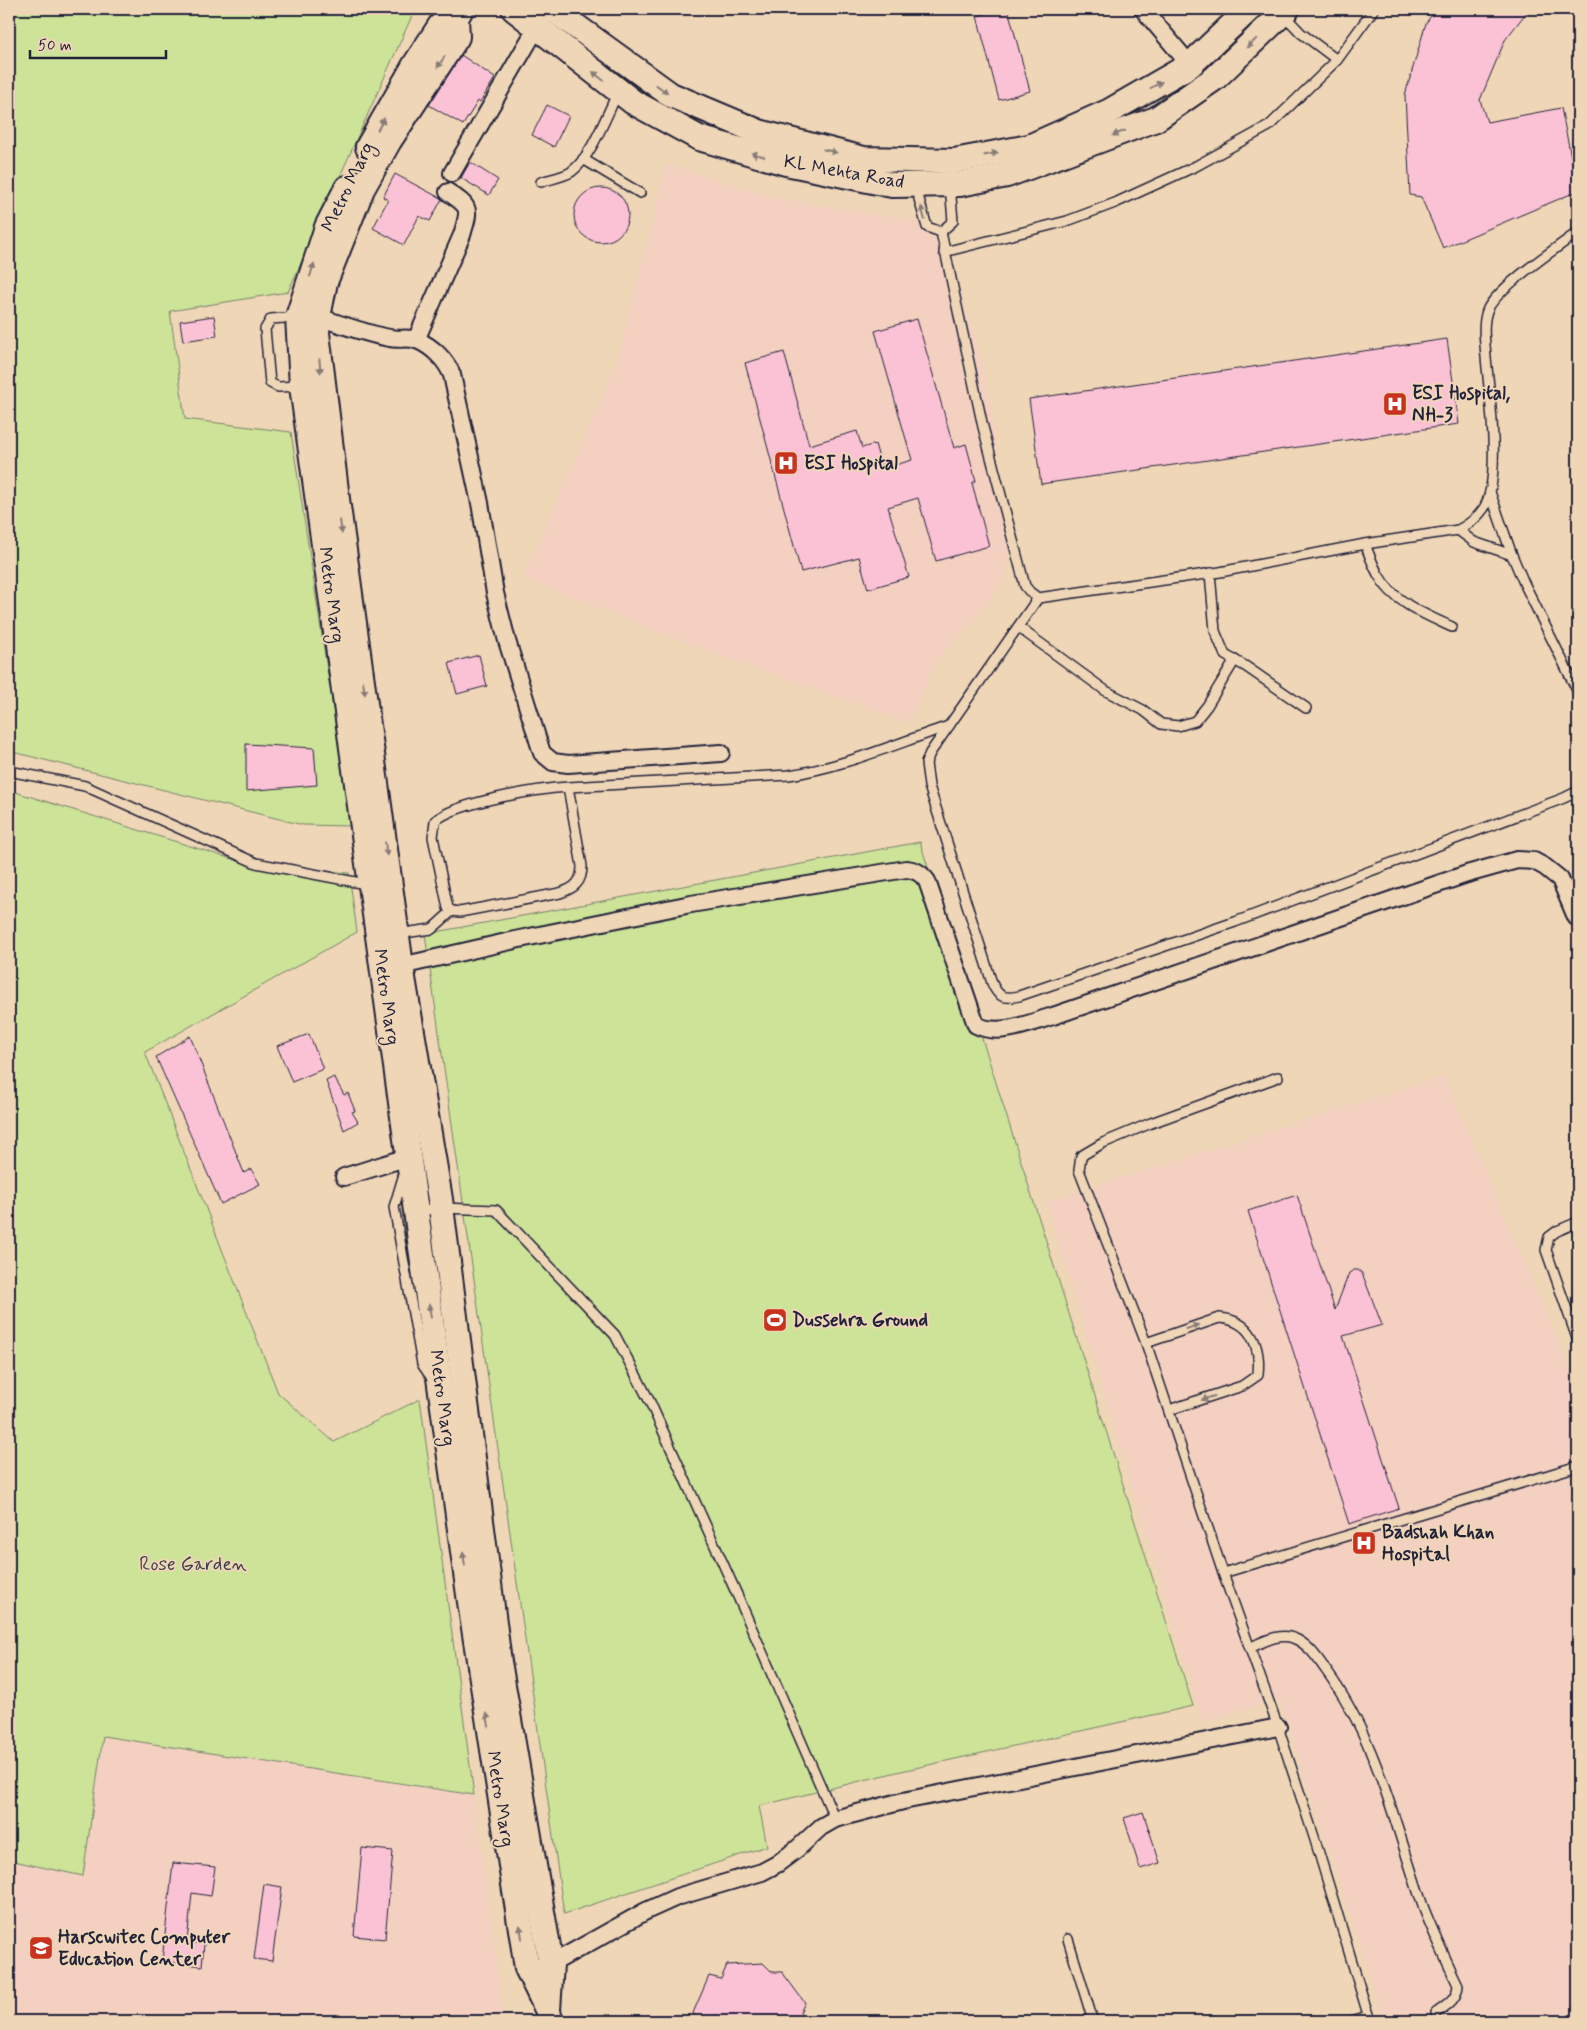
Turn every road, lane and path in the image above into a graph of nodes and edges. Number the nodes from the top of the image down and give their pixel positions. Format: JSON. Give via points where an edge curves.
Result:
{"nodes":[{"id":1,"x":514,"y":9,"type":"edge"},
{"id":2,"x":552,"y":9,"type":"edge"},
{"id":3,"x":1142,"y":9,"type":"edge"},
{"id":4,"x":1249,"y":9,"type":"edge"},
{"id":5,"x":1374,"y":9,"type":"edge"},
{"id":6,"x":1285,"y":11,"type":"edge"},
{"id":7,"x":458,"y":13,"type":"edge"},
{"id":8,"x":537,"y":27,"type":"junction"},
{"id":9,"x":1337,"y":60,"type":"junction"},
{"id":10,"x":1190,"y":65,"type":"junction"},
{"id":11,"x":618,"y":92,"type":"junction"},
{"id":12,"x":583,"y":158,"type":"junction"},
{"id":13,"x":452,"y":173,"type":"dead end"},
{"id":14,"x":541,"y":182,"type":"dead end"},
{"id":15,"x":950,"y":184,"type":"junction"},
{"id":16,"x":918,"y":185,"type":"junction"},
{"id":17,"x":448,"y":192,"type":"dead end"},
{"id":18,"x":640,"y":193,"type":"dead end"},
{"id":19,"x":941,"y":232,"type":"junction"},
{"id":20,"x":1578,"y":232,"type":"edge"},
{"id":21,"x":944,"y":252,"type":"junction"},
{"id":22,"x":308,"y":317,"type":"junction"},
{"id":23,"x":416,"y":340,"type":"junction"},
{"id":24,"x":302,"y":386,"type":"junction"},
{"id":25,"x":1490,"y":492,"type":"junction"},
{"id":26,"x":1458,"y":530,"type":"junction"},
{"id":27,"x":1365,"y":544,"type":"junction"},
{"id":28,"x":1512,"y":555,"type":"junction"},
{"id":29,"x":1210,"y":573,"type":"junction"},
{"id":30,"x":1038,"y":598,"type":"junction"},
{"id":31,"x":1452,"y":627,"type":"dead end"},
{"id":32,"x":1018,"y":628,"type":"junction"},
{"id":33,"x":1235,"y":660,"type":"junction"},
{"id":34,"x":1578,"y":692,"type":"edge"},
{"id":35,"x":1306,"y":708,"type":"dead end"},
{"id":36,"x":949,"y":726,"type":"junction"},
{"id":37,"x":721,"y":753,"type":"dead end"},
{"id":38,"x":9,"y":770,"type":"edge"},
{"id":39,"x":568,"y":787,"type":"junction"},
{"id":40,"x":1578,"y":791,"type":"edge"},
{"id":41,"x":380,"y":884,"type":"junction"},
{"id":42,"x":452,"y":911,"type":"junction"},
{"id":43,"x":1578,"y":918,"type":"edge"},
{"id":44,"x":397,"y":934,"type":"junction"},
{"id":45,"x":402,"y":966,"type":"junction"},
{"id":46,"x":1278,"y":1077,"type":"dead end"},
{"id":47,"x":408,"y":1157,"type":"junction"},
{"id":48,"x":344,"y":1176,"type":"dead end"},
{"id":49,"x":441,"y":1208,"type":"junction"},
{"id":50,"x":416,"y":1212,"type":"junction"},
{"id":51,"x":1578,"y":1222,"type":"edge"},
{"id":52,"x":1578,"y":1341,"type":"edge"},
{"id":53,"x":1146,"y":1343,"type":"junction"},
{"id":54,"x":441,"y":1390,"type":"junction"},
{"id":55,"x":1169,"y":1410,"type":"junction"},
{"id":56,"x":1578,"y":1466,"type":"edge"},
{"id":57,"x":1223,"y":1573,"type":"junction"},
{"id":58,"x":1250,"y":1648,"type":"junction"},
{"id":59,"x":1278,"y":1727,"type":"junction"},
{"id":60,"x":835,"y":1818,"type":"junction"},
{"id":61,"x":1068,"y":1940,"type":"dead end"},
{"id":62,"x":551,"y":1964,"type":"junction"},
{"id":63,"x":526,"y":1968,"type":"junction"},
{"id":64,"x":1436,"y":2013,"type":"dead end"},
{"id":65,"x":549,"y":2016,"type":"edge"},
{"id":66,"x":1369,"y":2018,"type":"edge"},
{"id":67,"x":1093,"y":2021,"type":"edge"},
{"id":68,"x":1350,"y":2021,"type":"edge"}],
"edges":[{"from":1,"to":8,"type":"street","name":"KL Mehta Road"},
{"from":2,"to":10,"type":"street","name":"KL Mehta Road","one_way":true,"via":[[672,95],[759,132],[864,159],[954,161],[1029,147],[1110,111]]},
{"from":3,"to":10,"type":"street"},
{"from":4,"to":10,"type":"street","name":"KL Mehta Road"},
{"from":5,"to":9,"type":"lane"},
{"from":6,"to":9,"type":"lane","via":[[1301,33]]},
{"from":6,"to":15,"type":"street","name":"KL Mehta Road","one_way":true,"via":[[1215,78],[1156,119],[1007,175]]},
{"from":7,"to":22,"type":"street","name":"Metro Marg","via":[[456,37],[389,141],[362,190]]},
{"from":11,"to":8,"type":"street","name":"KL Mehta Road","one_way":true},
{"from":8,"to":13,"type":"street"},
{"from":9,"to":21,"type":"lane","via":[[1269,126],[1196,166],[1068,221]]},
{"from":11,"to":12,"type":"lane"},
{"from":16,"to":11,"type":"street","name":"KL Mehta Road","one_way":true,"via":[[892,185],[786,163],[698,138]]},
{"from":12,"to":14,"type":"lane","via":[[570,172]]},
{"from":12,"to":18,"type":"lane"},
{"from":15,"to":16,"type":"street","name":"KL Mehta Road"},
{"from":15,"to":19,"type":"lane","via":[[953,221]]},
{"from":19,"to":16,"type":"lane","one_way":true,"via":[[927,227]]},
{"from":17,"to":23,"type":"street","via":[[464,203],[468,210],[466,221]]},
{"from":19,"to":21,"type":"lane"},
{"from":20,"to":25,"type":"lane","via":[[1499,293],[1487,311],[1485,337],[1493,433]]},
{"from":21,"to":30,"type":"lane","via":[[983,427],[1026,586]]},
{"from":22,"to":23,"type":"street","via":[[390,338]]},
{"from":22,"to":24,"type":"street","name":"Metro Marg"},
{"from":22,"to":24,"type":"lane","via":[[271,319],[265,329],[270,383],[278,387]]},
{"from":22,"to":41,"type":"street","name":"Metro Marg","one_way":true,"via":[[317,333]]},
{"from":23,"to":37,"type":"street","via":[[444,360],[452,375],[480,503],[495,593],[542,753],[553,762],[568,764]]},
{"from":24,"to":41,"type":"street","name":"Metro Marg"},
{"from":25,"to":26,"type":"lane","via":[[1480,512],[1467,526]]},
{"from":25,"to":28,"type":"lane"},
{"from":26,"to":27,"type":"lane"},
{"from":26,"to":28,"type":"lane","via":[[1474,542]]},
{"from":27,"to":29,"type":"lane"},
{"from":27,"to":31,"type":"lane","via":[[1378,576],[1386,586],[1413,608]]},
{"from":28,"to":34,"type":"lane"},
{"from":29,"to":30,"type":"lane"},
{"from":29,"to":33,"type":"lane","via":[[1215,631],[1225,655]]},
{"from":30,"to":32,"type":"lane"},
{"from":32,"to":33,"type":"lane","via":[[1106,691],[1143,710],[1161,724],[1178,726],[1195,721]]},
{"from":32,"to":36,"type":"lane"},
{"from":33,"to":35,"type":"lane"},
{"from":36,"to":39,"type":"lane","via":[[843,762],[789,775]]},
{"from":36,"to":40,"type":"lane","via":[[926,763],[929,786],[995,992],[1010,998],[1235,922]]},
{"from":38,"to":41,"type":"lane","via":[[85,786],[256,863]]},
{"from":39,"to":42,"type":"lane","via":[[582,866],[578,883],[560,894]]},
{"from":39,"to":42,"type":"lane","via":[[532,790],[464,807],[435,821],[433,837],[446,901]]},
{"from":41,"to":44,"type":"street","name":"Metro Marg"},
{"from":41,"to":47,"type":"street","name":"Metro Marg"},
{"from":42,"to":44,"type":"lane","via":[[432,929]]},
{"from":43,"to":45,"type":"street","via":[[1560,879],[1534,861],[1517,860],[1467,874],[1053,1016],[996,1030],[985,1030],[976,1025],[927,881],[922,874],[906,869],[691,904]]},
{"from":44,"to":45,"type":"street","name":"Metro Marg"},
{"from":45,"to":49,"type":"street","name":"Metro Marg"},
{"from":46,"to":53,"type":"lane","via":[[1143,1126],[1081,1156],[1079,1170]]},
{"from":47,"to":48,"type":"street"},
{"from":47,"to":50,"type":"street","name":"Metro Marg"},
{"from":47,"to":54,"type":"lane","via":[[394,1207],[422,1364]]},
{"from":49,"to":50,"type":"lane"},
{"from":49,"to":60,"type":"lane","via":[[496,1210],[616,1335],[650,1402]]},
{"from":49,"to":62,"type":"street","name":"Metro Marg","via":[[499,1662]]},
{"from":54,"to":50,"type":"street","name":"Metro Marg","one_way":true},
{"from":51,"to":52,"type":"lane","via":[[1549,1237],[1546,1250]]},
{"from":53,"to":55,"type":"lane"},
{"from":53,"to":55,"type":"lane","one_way":true,"via":[[1219,1318],[1242,1324],[1256,1348],[1258,1375],[1251,1382]]},
{"from":63,"to":54,"type":"street","name":"Metro Marg","one_way":true},
{"from":55,"to":57,"type":"lane"},
{"from":56,"to":57,"type":"lane"},
{"from":57,"to":58,"type":"lane"},
{"from":58,"to":59,"type":"lane"},
{"from":58,"to":64,"type":"lane","via":[[1278,1637],[1291,1637],[1304,1643],[1339,1688],[1351,1710],[1368,1744],[1392,1808],[1425,1910],[1458,1985],[1454,2001]]},
{"from":59,"to":60,"type":"street","via":[[904,1801]]},
{"from":59,"to":66,"type":"lane"},
{"from":60,"to":62,"type":"street","via":[[762,1872],[677,1897]]},
{"from":61,"to":67,"type":"lane"},
{"from":62,"to":63,"type":"street"},
{"from":62,"to":65,"type":"street","name":"Metro Marg"},
{"from":63,"to":65,"type":"street","name":"Metro Marg"},
{"from":66,"to":68,"type":"lane"}]}
